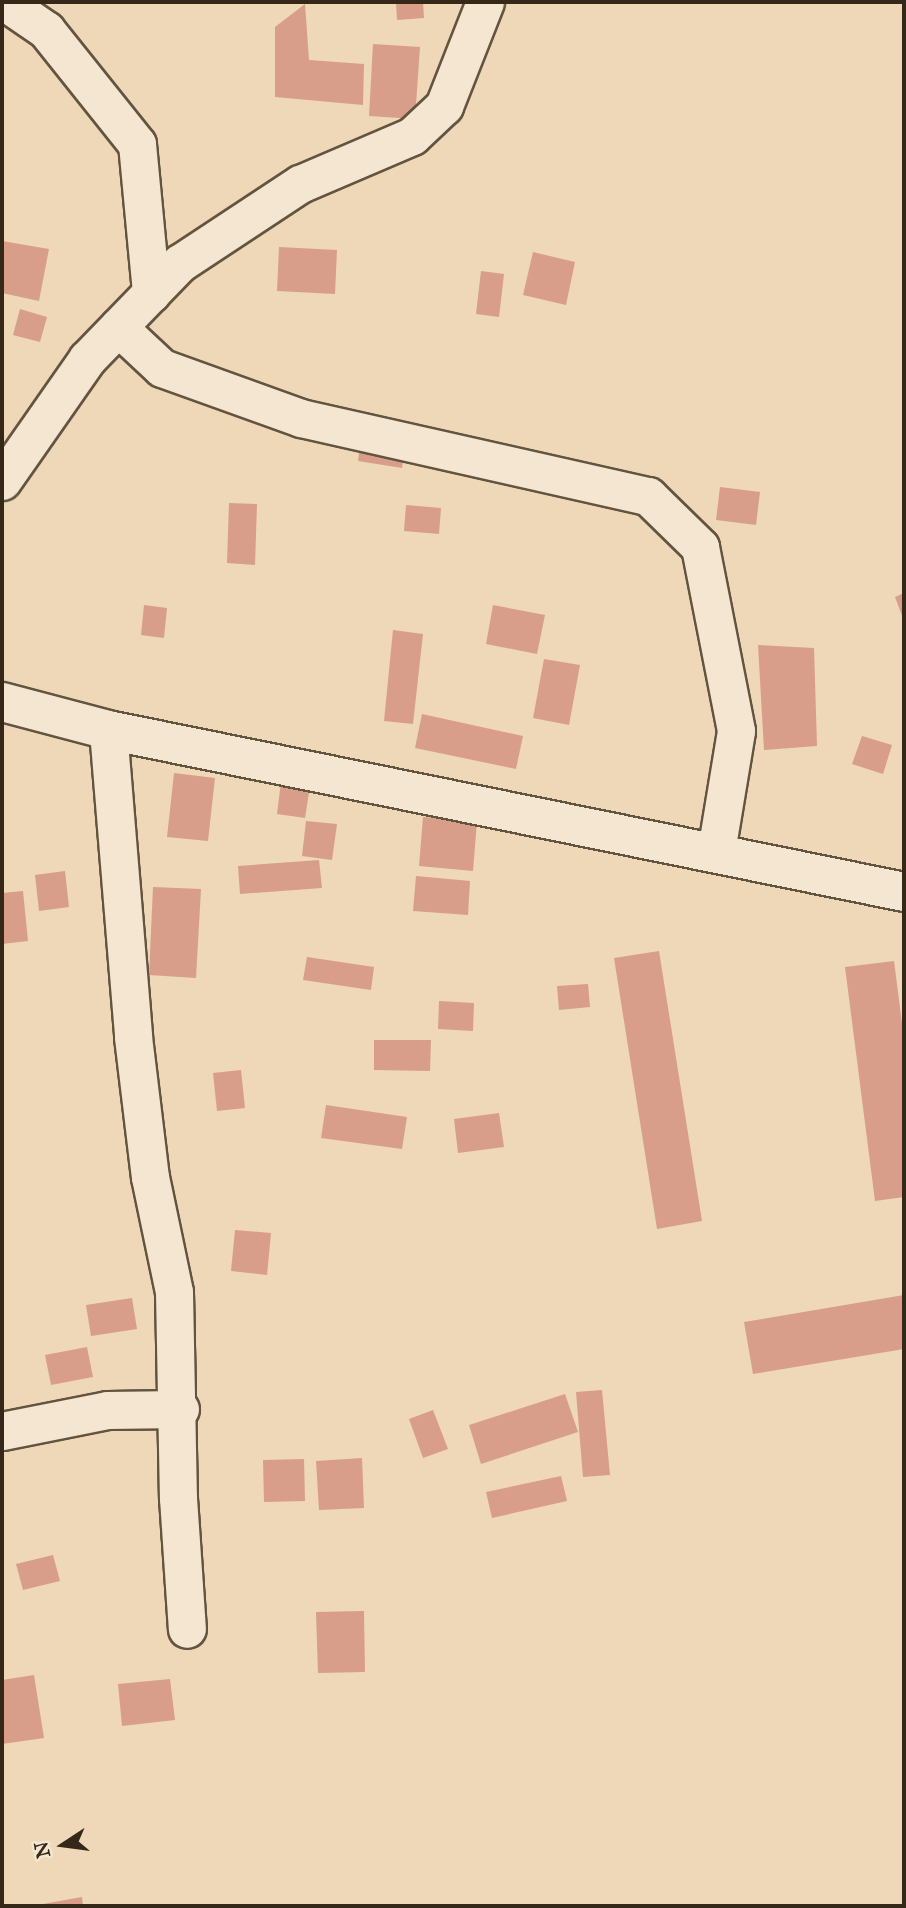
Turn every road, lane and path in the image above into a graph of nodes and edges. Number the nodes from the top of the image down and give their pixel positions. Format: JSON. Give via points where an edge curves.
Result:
{"nodes":[{"id":1,"x":5,"y":2,"type":"edge"},
{"id":2,"x":485,"y":2,"type":"edge"},
{"id":3,"x":151,"y":293,"type":"junction"},
{"id":4,"x":118,"y":327,"type":"junction"},
{"id":5,"x":2,"y":481,"type":"edge"},
{"id":6,"x":2,"y":702,"type":"edge"},
{"id":7,"x":108,"y":730,"type":"junction"},
{"id":8,"x":716,"y":852,"type":"junction"},
{"id":9,"x":904,"y":892,"type":"edge"},
{"id":10,"x":180,"y":1409,"type":"junction"},
{"id":11,"x":2,"y":1431,"type":"edge"},
{"id":12,"x":187,"y":1629,"type":"dead end"}],
"edges":[{"from":1,"to":3,"type":"street","via":[[46,30],[137,144]]},
{"from":2,"to":3,"type":"street","via":[[444,106],[412,136],[300,184],[180,263]]},
{"from":3,"to":4,"type":"street"},
{"from":4,"to":5,"type":"street","via":[[87,359]]},
{"from":4,"to":8,"type":"street","via":[[162,368],[301,418],[648,496],[700,547],[736,731]]},
{"from":6,"to":7,"type":"street"},
{"from":7,"to":8,"type":"street"},
{"from":7,"to":10,"type":"street","via":[[133,1037],[150,1177],[174,1292]]},
{"from":8,"to":9,"type":"street"},
{"from":10,"to":11,"type":"street","via":[[107,1410]]},
{"from":10,"to":12,"type":"street","via":[[178,1498]]}]}
